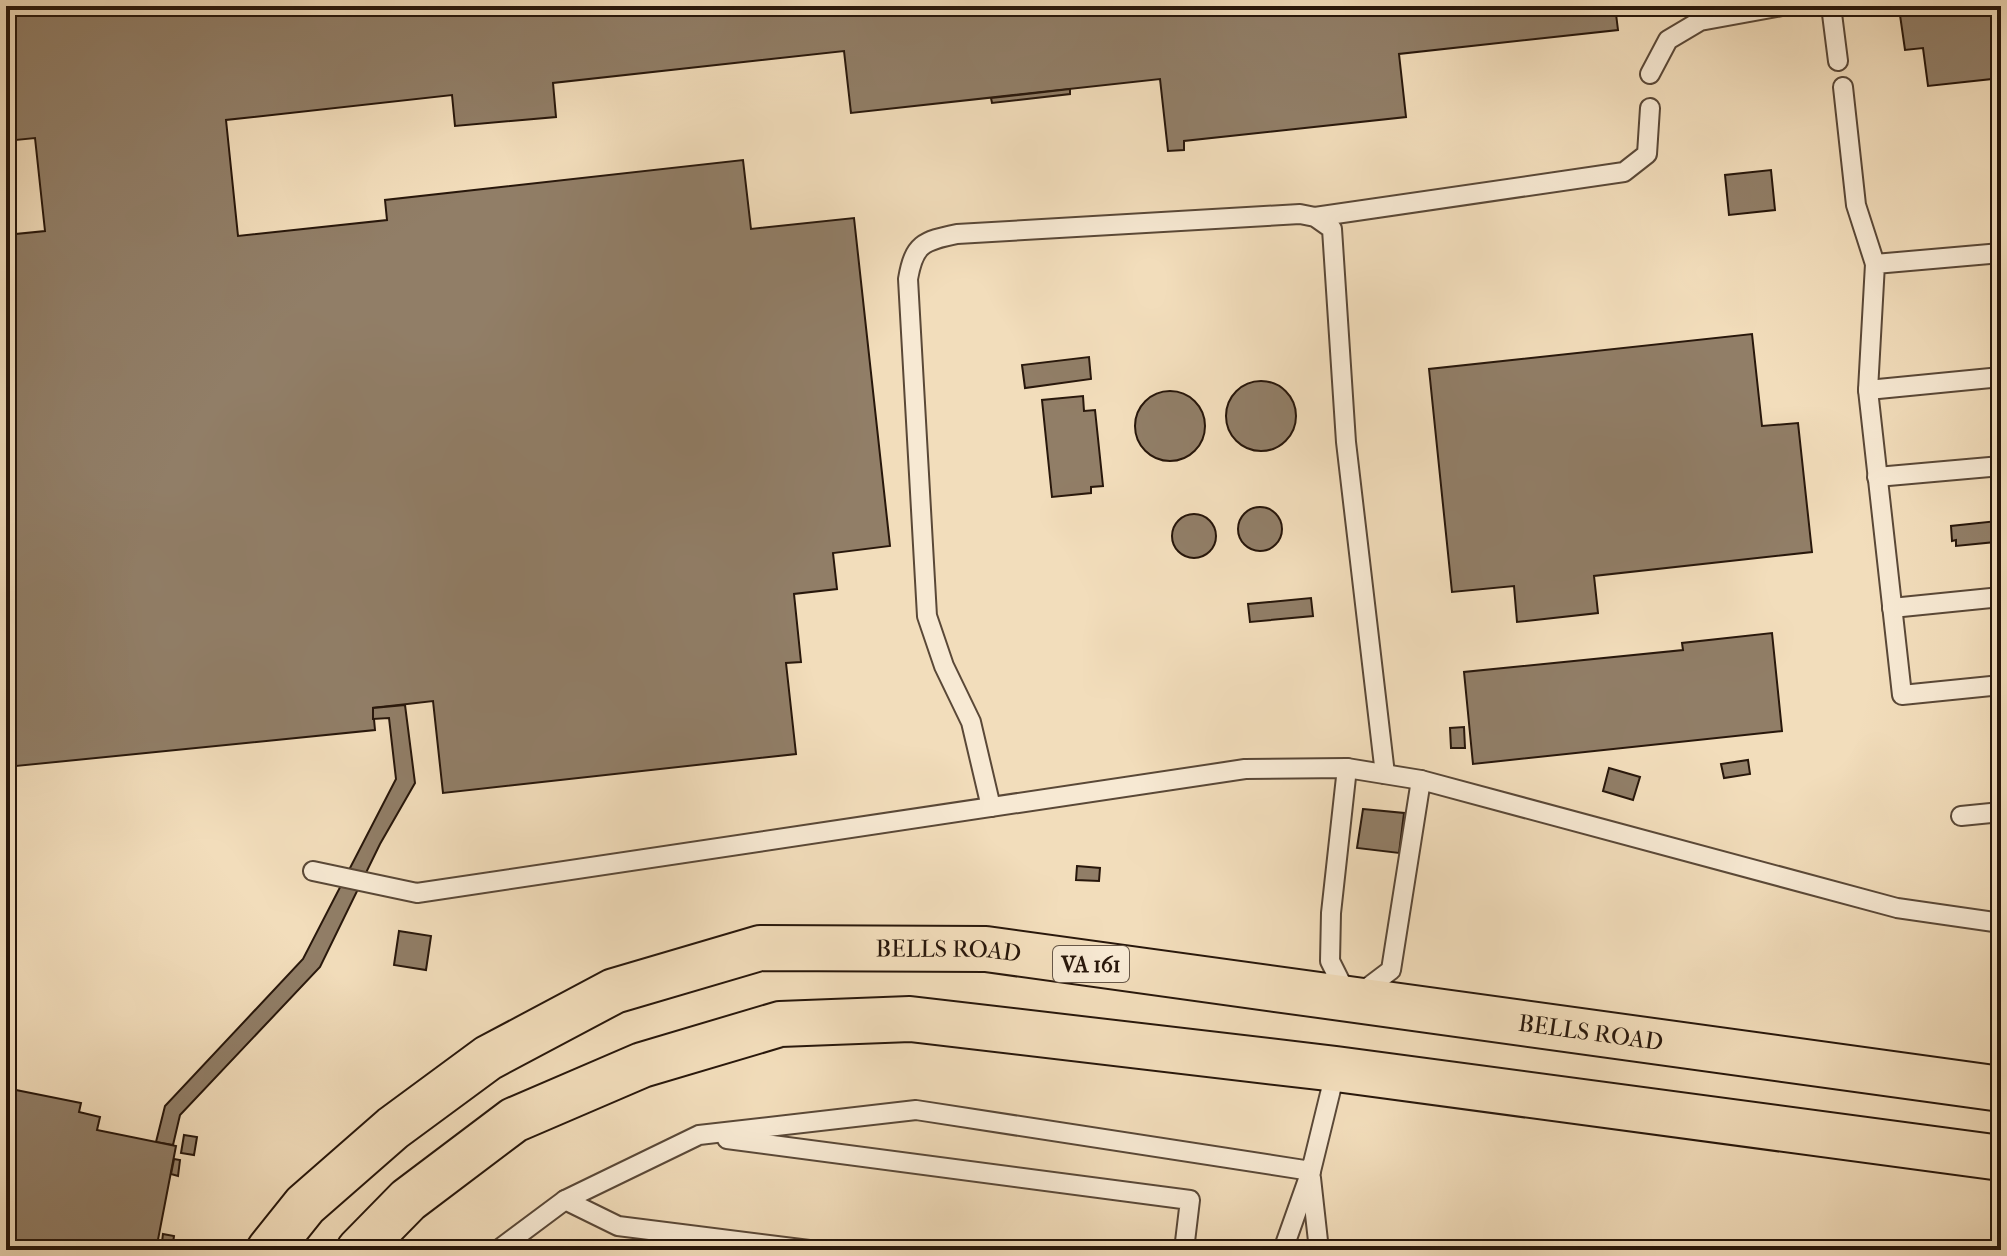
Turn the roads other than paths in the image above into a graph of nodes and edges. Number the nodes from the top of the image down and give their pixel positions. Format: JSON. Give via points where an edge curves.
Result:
{"nodes":[{"id":1,"x":1782,"y":6,"type":"edge"},
{"id":2,"x":1831,"y":6,"type":"edge"},
{"id":3,"x":1838,"y":61,"type":"dead end"},
{"id":4,"x":1650,"y":74,"type":"dead end"},
{"id":5,"x":1843,"y":87,"type":"dead end"},
{"id":6,"x":1650,"y":108,"type":"dead end"},
{"id":7,"x":1315,"y":217,"type":"junction"},
{"id":8,"x":2001,"y":253,"type":"edge"},
{"id":9,"x":1875,"y":264,"type":"junction"},
{"id":10,"x":2001,"y":377,"type":"edge"},
{"id":11,"x":1868,"y":390,"type":"junction"},
{"id":12,"x":2001,"y":466,"type":"edge"},
{"id":13,"x":1877,"y":477,"type":"junction"},
{"id":14,"x":2001,"y":597,"type":"edge"},
{"id":15,"x":1892,"y":608,"type":"junction"},
{"id":16,"x":2001,"y":685,"type":"edge"},
{"id":17,"x":1347,"y":768,"type":"junction"},
{"id":18,"x":1385,"y":774,"type":"junction"},
{"id":19,"x":1421,"y":780,"type":"junction"},
{"id":20,"x":991,"y":807,"type":"junction"},
{"id":21,"x":2001,"y":812,"type":"edge"},
{"id":22,"x":1961,"y":816,"type":"dead end"},
{"id":23,"x":313,"y":871,"type":"dead end"},
{"id":24,"x":2001,"y":923,"type":"edge"},
{"id":25,"x":1350,"y":1001,"type":"junction"},
{"id":26,"x":1336,"y":1069,"type":"junction"},
{"id":27,"x":2001,"y":1089,"type":"edge"},
{"id":28,"x":699,"y":1135,"type":"junction"},
{"id":29,"x":2001,"y":1158,"type":"edge"},
{"id":30,"x":1311,"y":1171,"type":"junction"},
{"id":31,"x":565,"y":1200,"type":"junction"},
{"id":32,"x":269,"y":1250,"type":"edge"},
{"id":33,"x":359,"y":1250,"type":"edge"},
{"id":34,"x":498,"y":1250,"type":"edge"},
{"id":35,"x":809,"y":1250,"type":"edge"},
{"id":36,"x":1184,"y":1250,"type":"edge"},
{"id":37,"x":1283,"y":1250,"type":"edge"},
{"id":38,"x":1319,"y":1250,"type":"edge"}],
"edges":[{"from":1,"to":4,"type":"lane","via":[[1700,21],[1668,40]]},
{"from":2,"to":3,"type":"lane"},
{"from":5,"to":9,"type":"lane","via":[[1856,205]]},
{"from":6,"to":7,"type":"lane","via":[[1647,154],[1624,172]]},
{"from":7,"to":18,"type":"lane","via":[[1332,229],[1346,442]]},
{"from":7,"to":20,"type":"lane","via":[[957,234],[928,240],[912,256],[908,279],[927,616],[971,722]]},
{"from":8,"to":9,"type":"lane"},
{"from":9,"to":11,"type":"lane"},
{"from":10,"to":11,"type":"lane"},
{"from":11,"to":13,"type":"lane"},
{"from":12,"to":13,"type":"lane"},
{"from":13,"to":15,"type":"lane"},
{"from":14,"to":15,"type":"lane"},
{"from":15,"to":16,"type":"lane","via":[[1902,695]]},
{"from":17,"to":18,"type":"lane"},
{"from":17,"to":20,"type":"lane","via":[[1245,769]]},
{"from":17,"to":25,"type":"lane","via":[[1330,961]]},
{"from":18,"to":19,"type":"lane"},
{"from":19,"to":24,"type":"lane","via":[[1897,908]]},
{"from":19,"to":25,"type":"lane","via":[[1391,970]]},
{"from":20,"to":23,"type":"lane","via":[[417,893]]},
{"from":21,"to":22,"type":"lane"},
{"from":25,"to":26,"type":"main road"},
{"from":25,"to":27,"type":"main road","name":"BELLS ROAD","number":"VA 161"},
{"from":25,"to":32,"type":"main road","name":"BELLS ROAD","number":"VA 161","via":[[986,949],[760,948],[614,991],[488,1058],[360,1156],[305,1205]]},
{"from":26,"to":29,"type":"main road"},
{"from":26,"to":30,"type":"lane"},
{"from":26,"to":33,"type":"main road","via":[[910,1019],[780,1024],[642,1065],[514,1120],[408,1200]]},
{"from":28,"to":30,"type":"lane","via":[[916,1110]]},
{"from":28,"to":31,"type":"lane"},
{"from":28,"to":36,"type":"lane","via":[[1190,1200]]},
{"from":30,"to":37,"type":"lane"},
{"from":30,"to":38,"type":"lane"},
{"from":31,"to":34,"type":"lane"},
{"from":31,"to":35,"type":"lane","via":[[618,1226]]}]}
